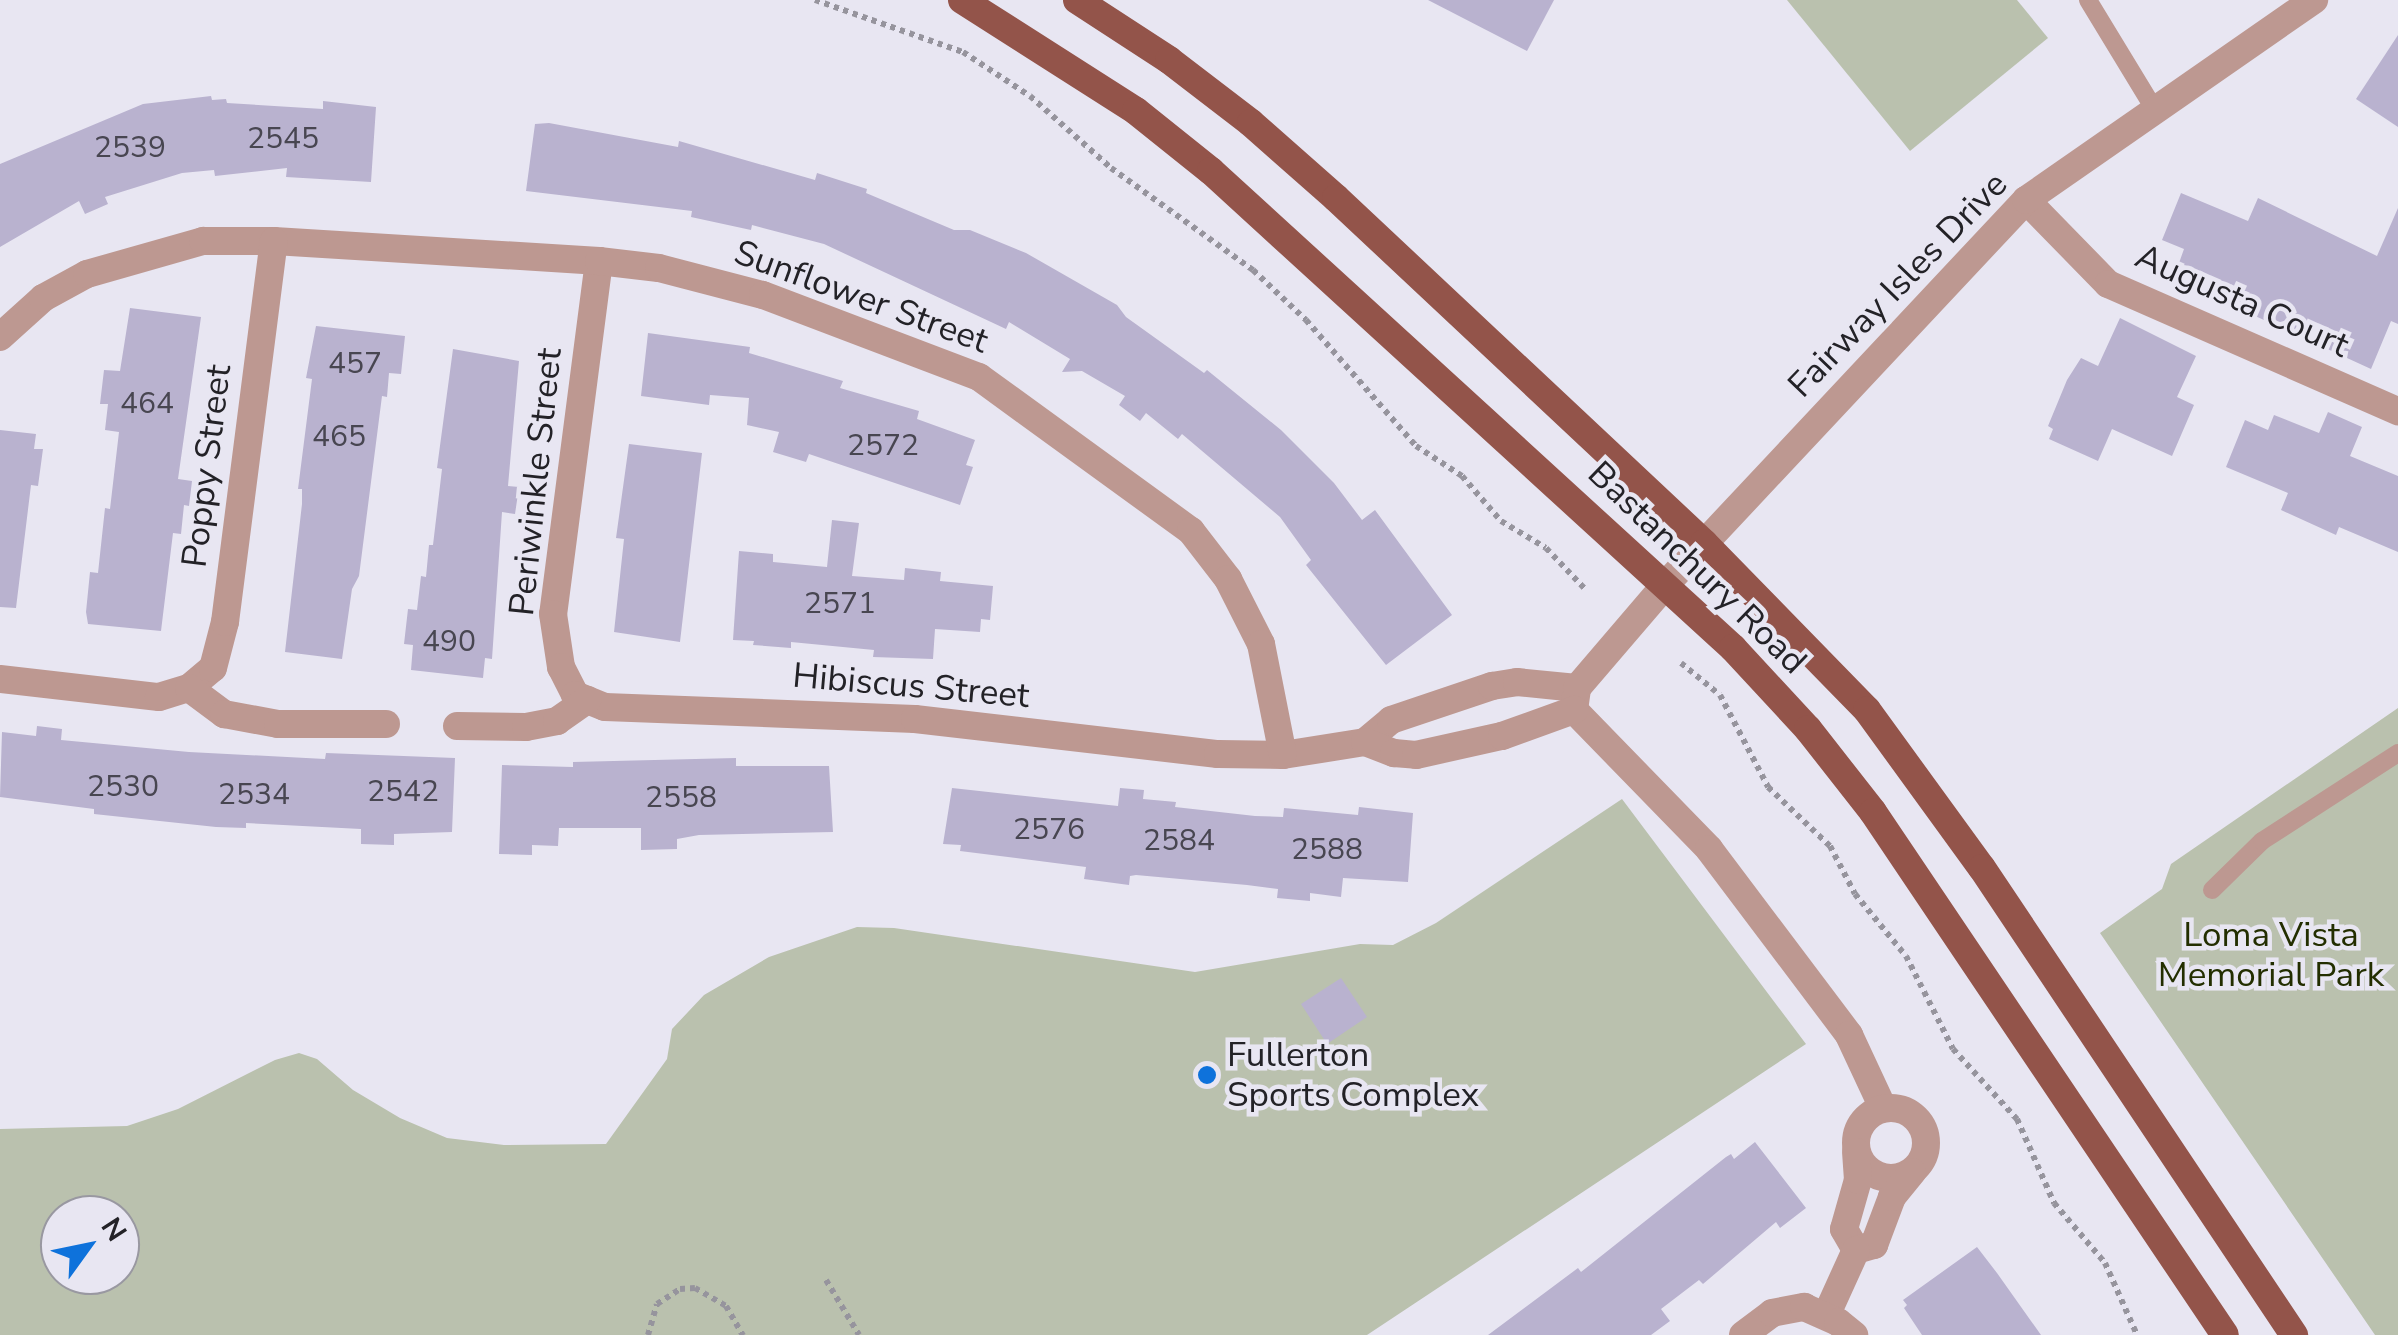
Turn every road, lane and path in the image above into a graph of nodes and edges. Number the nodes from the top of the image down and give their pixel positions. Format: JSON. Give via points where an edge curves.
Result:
{"nodes":[{"id":1,"x":816,"y":0,"type":"edge"},
{"id":2,"x":962,"y":0,"type":"edge"},
{"id":3,"x":1077,"y":0,"type":"edge"},
{"id":4,"x":2088,"y":0,"type":"edge"},
{"id":5,"x":2314,"y":0,"type":"edge"},
{"id":6,"x":2155,"y":110,"type":"junction"},
{"id":7,"x":2026,"y":200,"type":"junction"},
{"id":8,"x":274,"y":241,"type":"junction"},
{"id":9,"x":599,"y":261,"type":"junction"},
{"id":10,"x":0,"y":336,"type":"edge"},
{"id":11,"x":2398,"y":411,"type":"edge"},
{"id":12,"x":1704,"y":542,"type":"junction"},
{"id":13,"x":1666,"y":584,"type":"junction"},
{"id":14,"x":1586,"y":590,"type":"dead end"},
{"id":15,"x":1681,"y":663,"type":"dead end"},
{"id":16,"x":0,"y":678,"type":"edge"},
{"id":17,"x":189,"y":688,"type":"junction"},
{"id":18,"x":1449,"y":697,"type":"junction"},
{"id":19,"x":1575,"y":699,"type":"junction"},
{"id":20,"x":587,"y":700,"type":"junction"},
{"id":21,"x":386,"y":724,"type":"dead end"},
{"id":22,"x":457,"y":726,"type":"dead end"},
{"id":23,"x":1364,"y":742,"type":"junction"},
{"id":24,"x":1460,"y":746,"type":"junction"},
{"id":25,"x":2398,"y":753,"type":"edge"},
{"id":26,"x":1284,"y":755,"type":"junction"},
{"id":27,"x":2212,"y":890,"type":"dead end"},
{"id":28,"x":1883,"y":1108,"type":"junction"},
{"id":29,"x":1856,"y":1152,"type":"junction"},
{"id":30,"x":1912,"y":1172,"type":"junction"},
{"id":31,"x":1856,"y":1250,"type":"junction"},
{"id":32,"x":826,"y":1280,"type":"dead end"},
{"id":33,"x":1826,"y":1316,"type":"junction"},
{"id":34,"x":648,"y":1335,"type":"edge"},
{"id":35,"x":743,"y":1335,"type":"edge"},
{"id":36,"x":859,"y":1335,"type":"edge"},
{"id":37,"x":1743,"y":1335,"type":"edge"},
{"id":38,"x":1854,"y":1335,"type":"edge"},
{"id":39,"x":2137,"y":1335,"type":"edge"},
{"id":40,"x":2226,"y":1335,"type":"edge"},
{"id":41,"x":2294,"y":1335,"type":"edge"}],
"edges":[{"from":1,"to":14,"type":"path","via":[[963,52],[1030,96],[1110,168],[1253,270],[1416,446],[1462,476],[1501,521],[1546,548]]},
{"from":2,"to":13,"type":"main road","name":"Bastanchury Road","via":[[1136,112],[1211,172]]},
{"from":3,"to":12,"type":"main road","name":"Bastanchury Road","via":[[1250,123]]},
{"from":4,"to":6,"type":"lane"},
{"from":5,"to":6,"type":"street","name":"Fairway Isles Drive"},
{"from":6,"to":7,"type":"street","name":"Fairway Isles Drive"},
{"from":7,"to":11,"type":"street","name":"Augusta Court","via":[[2108,284]]},
{"from":7,"to":12,"type":"street","name":"Fairway Isles Drive"},
{"from":8,"to":9,"type":"street","name":"Sunflower Street"},
{"from":8,"to":10,"type":"street","name":"Sunflower Street","via":[[203,241],[87,274],[43,298]]},
{"from":8,"to":17,"type":"street","name":"Poppy Street","via":[[225,622],[213,668]]},
{"from":9,"to":20,"type":"street","name":"Periwinkle Street","via":[[553,614],[561,668],[575,695]]},
{"from":9,"to":26,"type":"street","name":"Sunflower Street","via":[[659,268],[763,295],[978,377],[1152,500],[1191,531],[1228,579],[1261,644]]},
{"from":12,"to":13,"type":"street","name":"Fairway Isles Drive"},
{"from":12,"to":41,"type":"main road","name":"Bastanchury Road","via":[[1810,648],[1904,756]]},
{"from":13,"to":19,"type":"street","name":"Fairway Isles Drive"},
{"from":13,"to":40,"type":"main road","name":"Bastanchury Road","via":[[1808,729],[1872,812]]},
{"from":15,"to":39,"type":"path","via":[[1720,696],[1768,787],[1830,846],[1855,894],[1906,956],[1953,1050],[2017,1119],[2054,1203],[2104,1263]]},
{"from":16,"to":17,"type":"street","via":[[159,697]]},
{"from":17,"to":21,"type":"street","via":[[224,714],[278,724]]},
{"from":18,"to":19,"type":"street","name":"Hibiscus Street","via":[[1517,682]]},
{"from":18,"to":23,"type":"street","name":"Hibiscus Street","via":[[1391,720]]},
{"from":18,"to":24,"type":"street","via":[[1443,719]]},
{"from":19,"to":24,"type":"street","name":"Hibiscus Street","via":[[1502,736]]},
{"from":19,"to":28,"type":"street","via":[[1709,849],[1848,1035]]},
{"from":20,"to":22,"type":"street","via":[[557,721]]},
{"from":20,"to":26,"type":"street","name":"Hibiscus Street","via":[[605,707],[915,719],[1199,752]]},
{"from":23,"to":24,"type":"street","name":"Hibiscus Street","via":[[1416,755]]},
{"from":23,"to":26,"type":"street","name":"Hibiscus Street"},
{"from":25,"to":27,"type":"lane","via":[[2262,841]]},
{"from":28,"to":29,"type":"street","via":[[1862,1120]]},
{"from":28,"to":30,"type":"street","via":[[1909,1112],[1920,1124],[1926,1149]]},
{"from":29,"to":30,"type":"street","via":[[1883,1178]]},
{"from":29,"to":31,"type":"street","via":[[1858,1180],[1844,1230]]},
{"from":30,"to":31,"type":"street","via":[[1892,1197],[1874,1245]]},
{"from":31,"to":33,"type":"street"},
{"from":32,"to":36,"type":"path"},
{"from":33,"to":37,"type":"street","via":[[1804,1306],[1772,1313]]},
{"from":33,"to":38,"type":"street"},
{"from":34,"to":35,"type":"path","via":[[667,1294],[695,1288],[726,1306]]}]}
